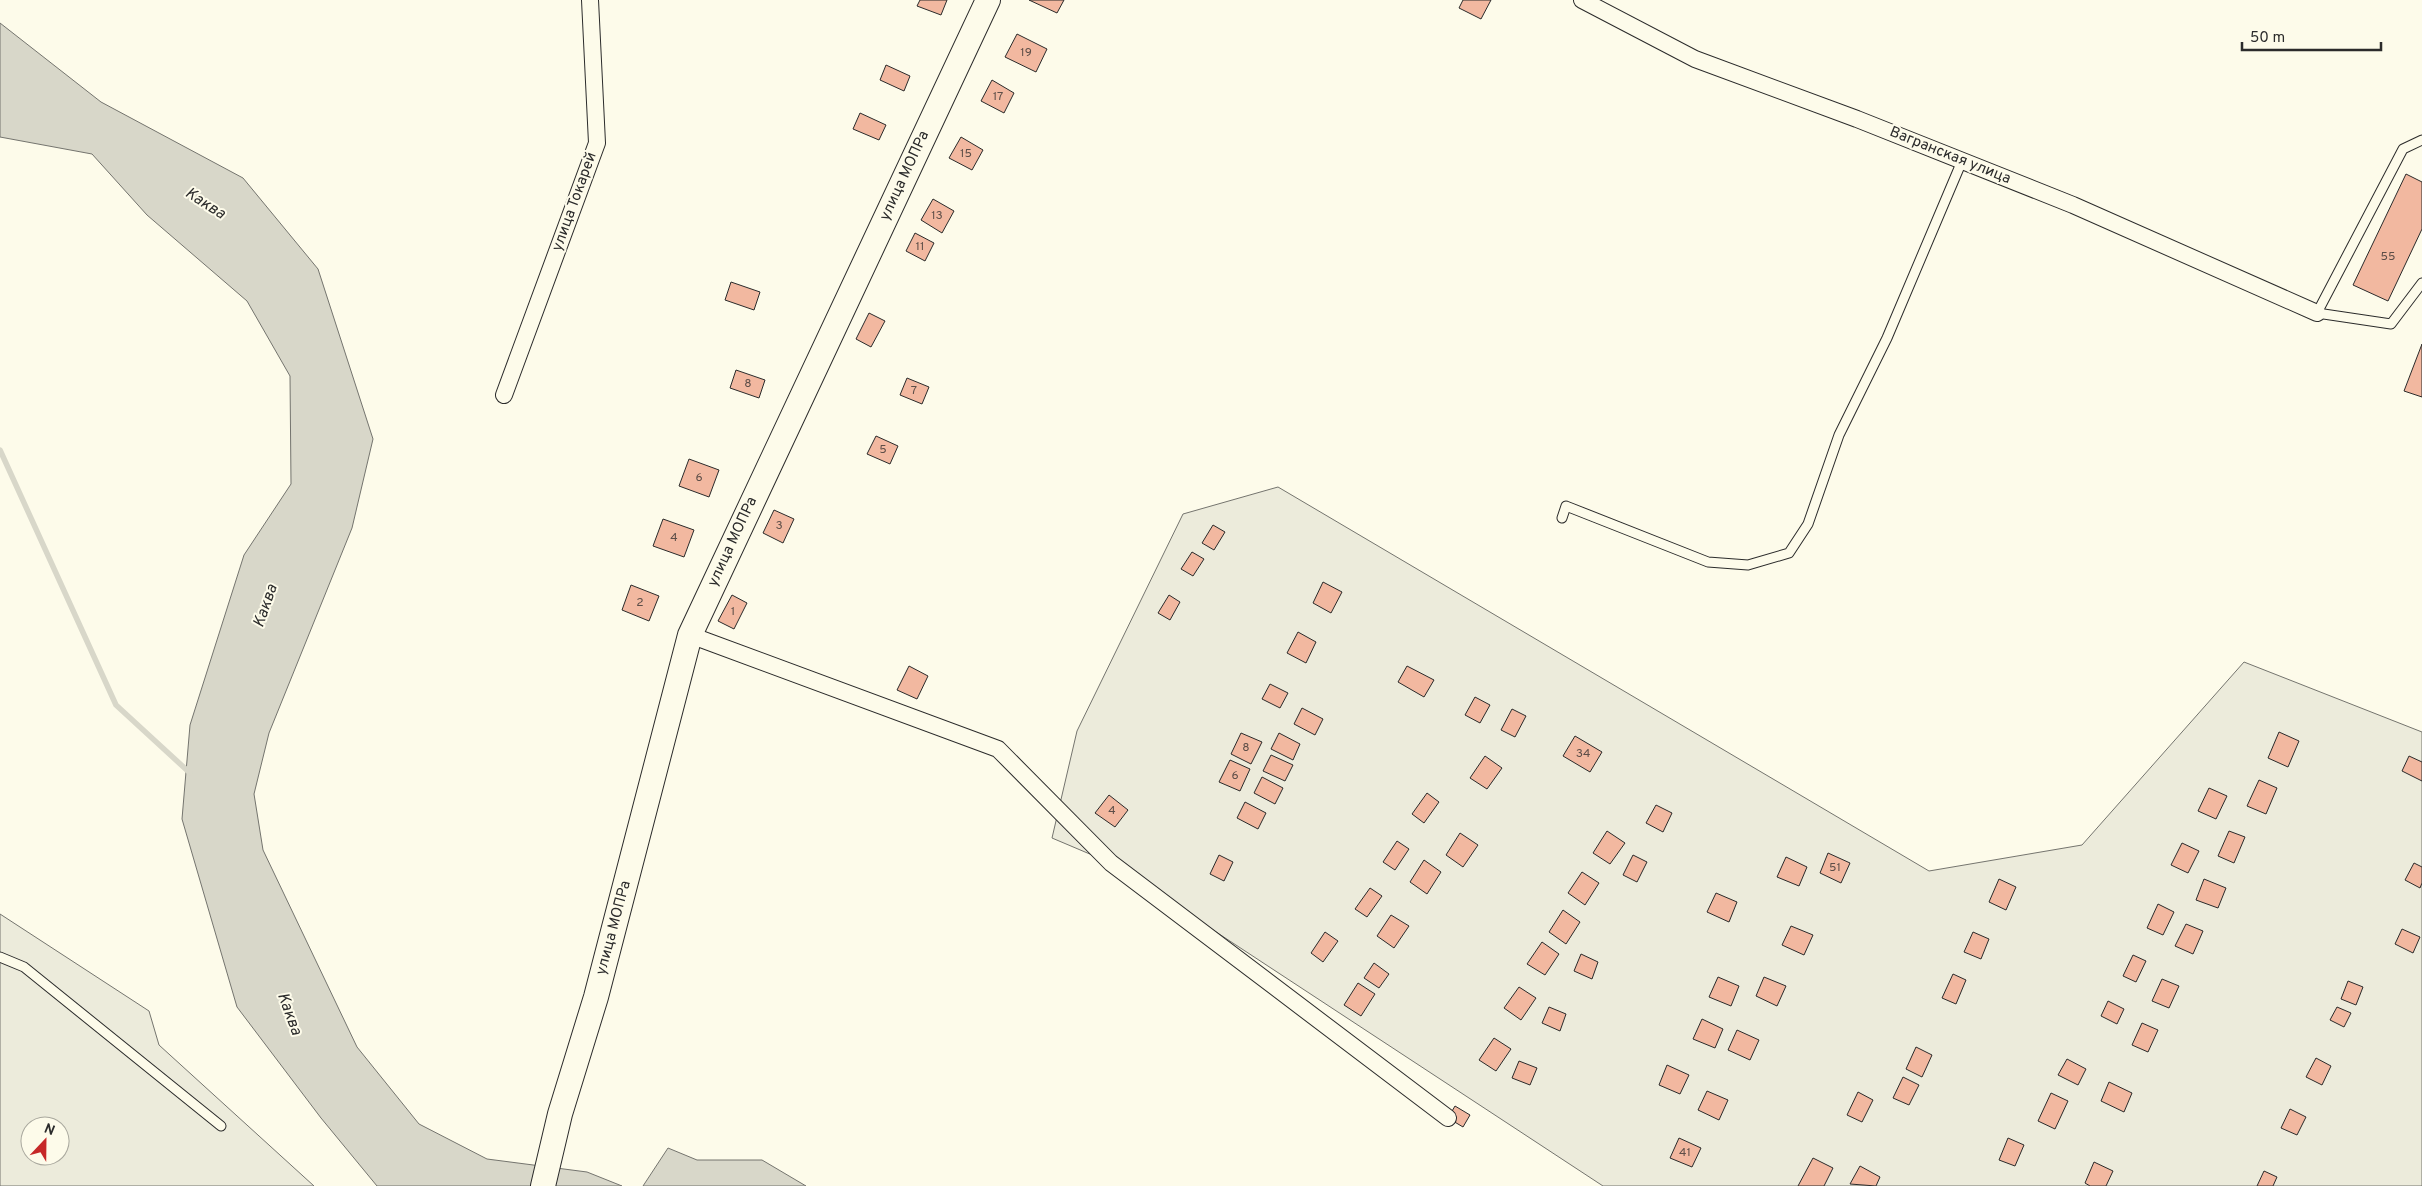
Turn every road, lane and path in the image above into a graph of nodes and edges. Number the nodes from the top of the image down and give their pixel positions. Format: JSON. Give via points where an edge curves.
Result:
{"nodes":[{"id":1,"x":590,"y":0,"type":"edge"},
{"id":2,"x":988,"y":0,"type":"edge"},
{"id":3,"x":1582,"y":0,"type":"edge"},
{"id":4,"x":2422,"y":140,"type":"edge"},
{"id":5,"x":1962,"y":161,"type":"junction"},
{"id":6,"x":2422,"y":283,"type":"edge"},
{"id":7,"x":2318,"y":313,"type":"junction"},
{"id":8,"x":504,"y":395,"type":"dead end"},
{"id":9,"x":1562,"y":518,"type":"dead end"},
{"id":10,"x":690,"y":635,"type":"junction"},
{"id":11,"x":0,"y":957,"type":"edge"},
{"id":12,"x":1448,"y":1118,"type":"dead end"},
{"id":13,"x":221,"y":1126,"type":"dead end"},
{"id":14,"x":543,"y":1186,"type":"edge"}],
"edges":[{"from":1,"to":8,"type":"street","name":"улица Токарей","via":[[597,143]]},
{"from":2,"to":10,"type":"main road","name":"улица МОПРа"},
{"from":3,"to":5,"type":"street","name":"Вагранская улица","via":[[1695,59]]},
{"from":4,"to":7,"type":"lane","via":[[2403,149]]},
{"from":5,"to":7,"type":"street","name":"Вагранская улица","via":[[2073,205]]},
{"from":5,"to":9,"type":"lane","via":[[1887,338],[1839,435],[1808,524],[1789,553],[1748,565],[1708,562],[1566,506]]},
{"from":6,"to":7,"type":"lane","via":[[2390,324]]},
{"from":10,"to":12,"type":"street","via":[[998,749],[1110,864]]},
{"from":10,"to":14,"type":"main road","name":"улица МОПРа"},
{"from":11,"to":13,"type":"lane","via":[[24,967]]}]}
